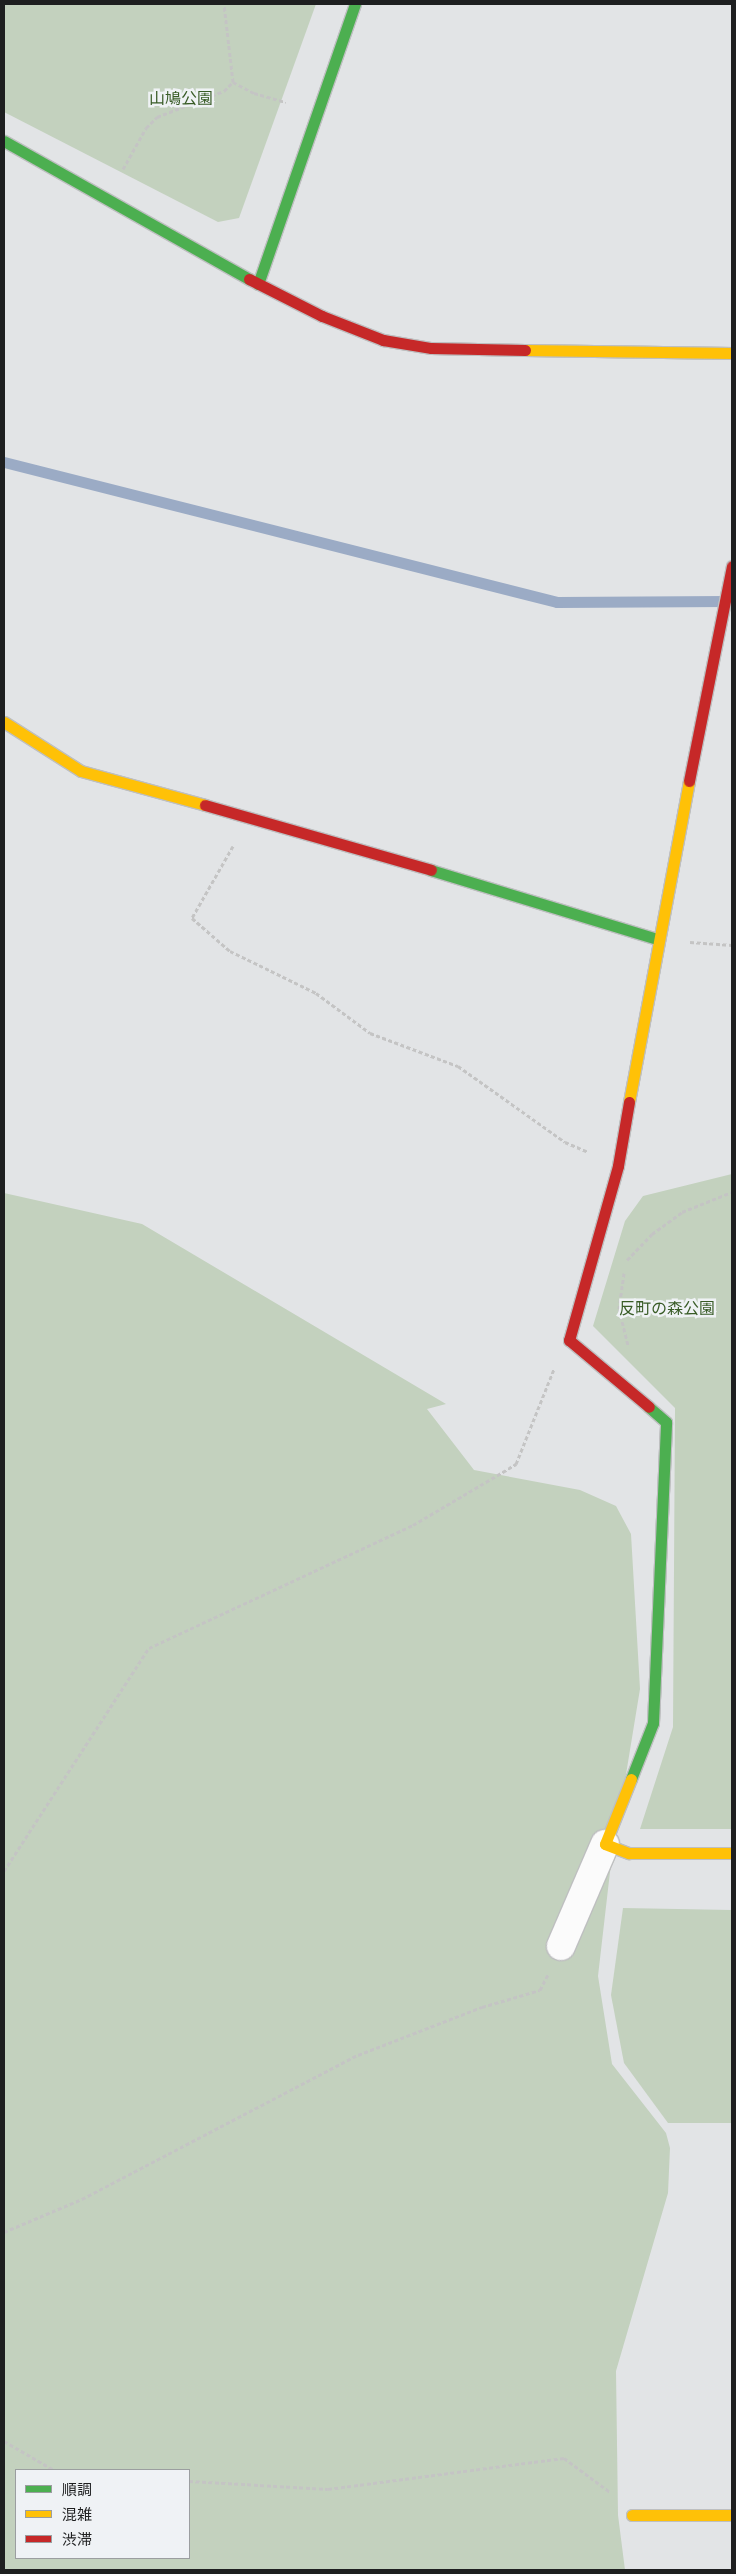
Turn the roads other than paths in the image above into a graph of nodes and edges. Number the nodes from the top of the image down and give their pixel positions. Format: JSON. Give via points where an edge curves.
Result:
{"nodes":[{"id":1,"x":355,"y":4,"type":"edge"},
{"id":2,"x":4,"y":141,"type":"edge"},
{"id":3,"x":258,"y":284,"type":"junction"},
{"id":4,"x":732,"y":353,"type":"edge"},
{"id":5,"x":731,"y":571,"type":"edge"},
{"id":6,"x":4,"y":722,"type":"edge"},
{"id":7,"x":657,"y":939,"type":"junction"},
{"id":8,"x":605,"y":1844,"type":"junction"},
{"id":9,"x":732,"y":1853,"type":"edge"},
{"id":10,"x":561,"y":1946,"type":"road end"},
{"id":11,"x":632,"y":2515,"type":"road end"},
{"id":12,"x":732,"y":2515,"type":"edge"}],
"edges":[{"from":1,"to":3,"type":"street"},
{"from":2,"to":3,"type":"street"},
{"from":3,"to":4,"type":"street","via":[[322,316],[383,340],[432,348]]},
{"from":5,"to":7,"type":"street"},
{"from":6,"to":7,"type":"street","via":[[81,770]]},
{"from":7,"to":8,"type":"street","via":[[618,1166],[569,1340],[666,1422],[653,1723]]},
{"from":8,"to":9,"type":"street","via":[[629,1853]]},
{"from":8,"to":10,"type":"street"},
{"from":11,"to":12,"type":"street"}]}
